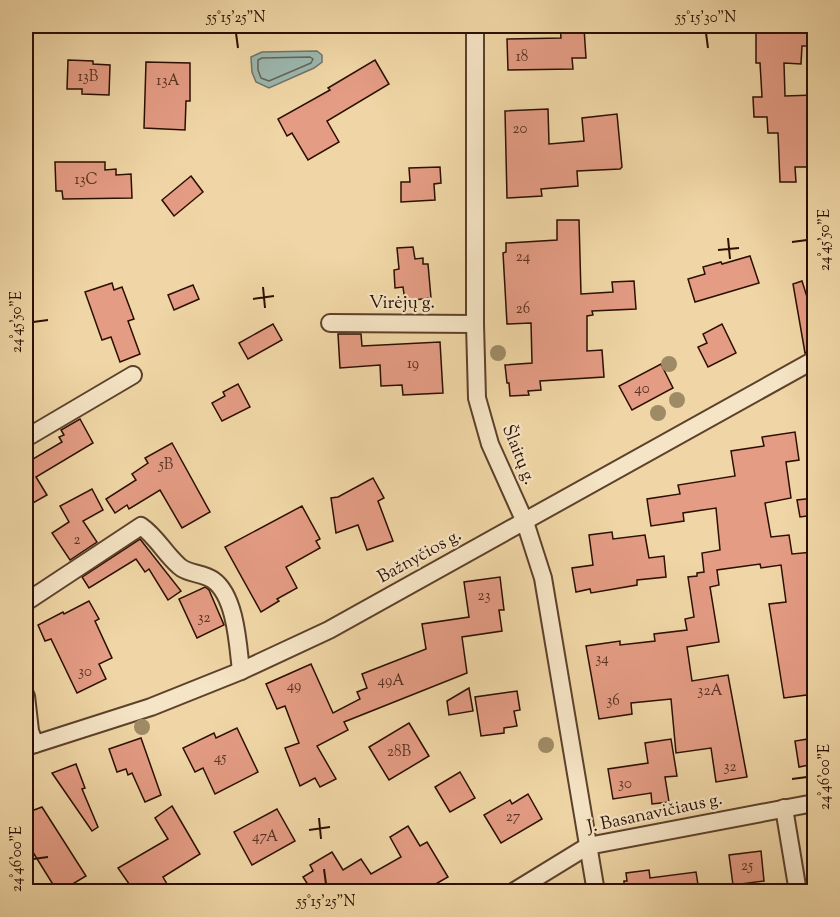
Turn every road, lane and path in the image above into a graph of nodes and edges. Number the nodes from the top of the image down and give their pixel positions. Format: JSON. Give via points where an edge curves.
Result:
{"nodes":[{"id":1,"x":475,"y":26,"type":"edge"},
{"id":2,"x":330,"y":323,"type":"dead end"},
{"id":3,"x":475,"y":324,"type":"junction"},
{"id":4,"x":814,"y":360,"type":"edge"},
{"id":5,"x":133,"y":375,"type":"dead end"},
{"id":6,"x":26,"y":438,"type":"edge"},
{"id":7,"x":525,"y":522,"type":"junction"},
{"id":8,"x":26,"y":602,"type":"edge"},
{"id":9,"x":242,"y":671,"type":"junction"},
{"id":10,"x":26,"y":696,"type":"edge"},
{"id":11,"x":30,"y":745,"type":"edge"},
{"id":12,"x":814,"y":803,"type":"edge"},
{"id":13,"x":784,"y":808,"type":"junction"},
{"id":14,"x":588,"y":846,"type":"junction"},
{"id":15,"x":513,"y":891,"type":"edge"},
{"id":16,"x":596,"y":891,"type":"edge"},
{"id":17,"x":798,"y":891,"type":"edge"}],
"edges":[{"from":1,"to":3,"type":"street","name":"Šlaitų g."},
{"from":2,"to":3,"type":"street","name":"Virėjų g."},
{"from":3,"to":7,"type":"street","name":"Šlaitų g.","via":[[477,398],[490,444]]},
{"from":4,"to":7,"type":"street","name":"Bažnyčios g."},
{"from":5,"to":6,"type":"street"},
{"from":7,"to":9,"type":"street","name":"Bažnyčios g.","via":[[329,630]]},
{"from":7,"to":14,"type":"street","name":"Šlaitų g.","via":[[543,578],[552,624]]},
{"from":8,"to":9,"type":"street","via":[[141,526],[153,534],[180,568],[213,579],[223,592],[233,615]]},
{"from":9,"to":11,"type":"street","name":"Bažnyčios g.","via":[[151,707]]},
{"from":10,"to":11,"type":"street"},
{"from":12,"to":13,"type":"street","name":"J. Basanavičiaus g."},
{"from":13,"to":14,"type":"street","name":"J. Basanavičiaus g."},
{"from":13,"to":17,"type":"street"},
{"from":14,"to":15,"type":"street","name":"J. Basanavičiaus g."},
{"from":14,"to":16,"type":"street","name":"Šlaitų g."}]}
